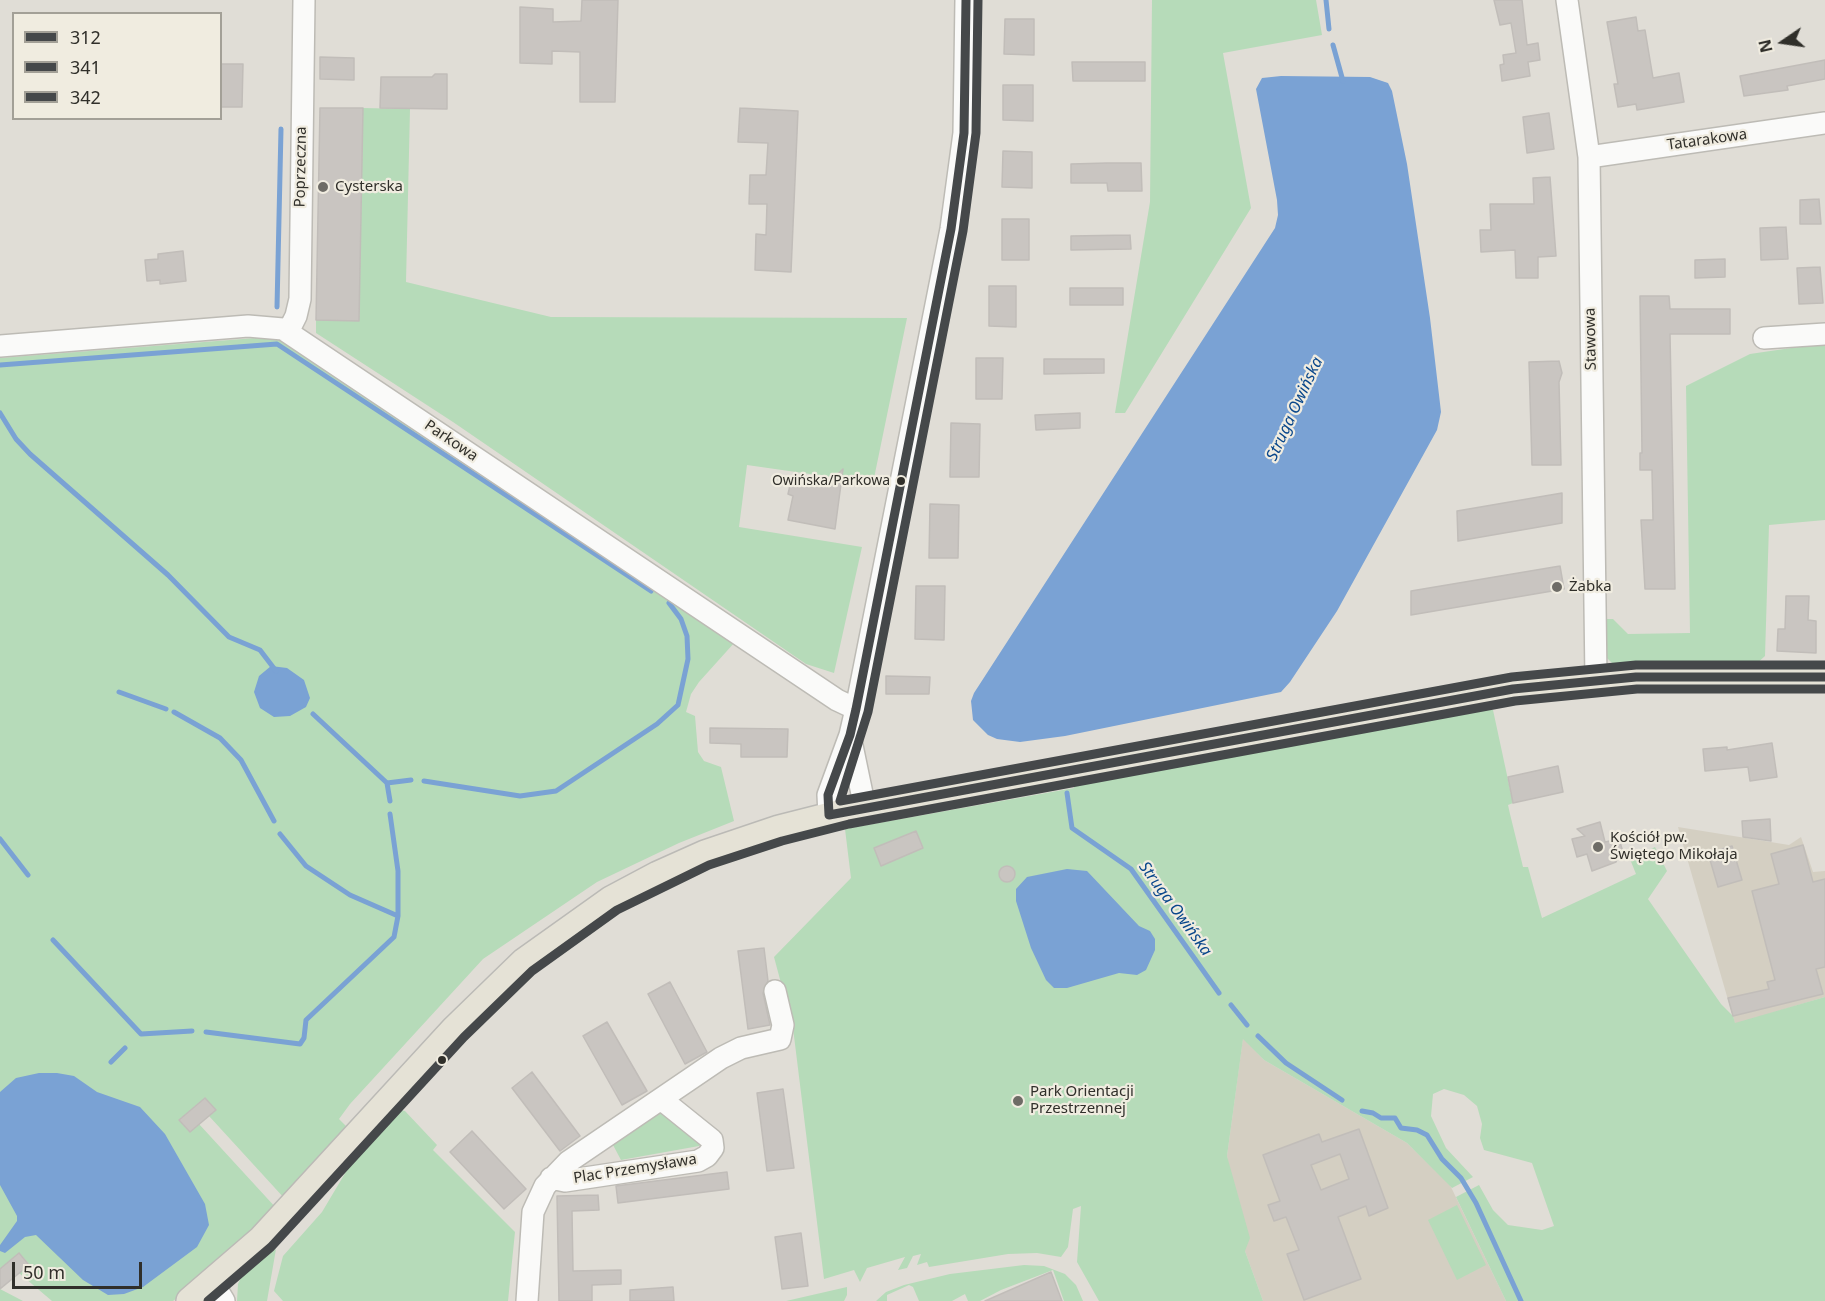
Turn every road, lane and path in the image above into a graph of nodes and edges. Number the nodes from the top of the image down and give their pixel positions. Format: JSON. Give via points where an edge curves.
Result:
{"nodes":[{"id":1,"x":304,"y":0,"type":"edge"},
{"id":2,"x":966,"y":0,"type":"edge"},
{"id":3,"x":1567,"y":0,"type":"edge"},
{"id":4,"x":1825,"y":123,"type":"edge"},
{"id":5,"x":1589,"y":157,"type":"junction"},
{"id":6,"x":288,"y":332,"type":"junction"},
{"id":7,"x":1825,"y":334,"type":"edge"},
{"id":8,"x":1764,"y":338,"type":"dead end"},
{"id":9,"x":0,"y":346,"type":"edge"},
{"id":10,"x":1825,"y":677,"type":"edge"},
{"id":11,"x":1596,"y":680,"type":"junction"},
{"id":12,"x":856,"y":709,"type":"junction"},
{"id":13,"x":850,"y":735,"type":"junction"},
{"id":14,"x":865,"y":808,"type":"junction"},
{"id":15,"x":829,"y":815,"type":"junction"},
{"id":16,"x":775,"y":991,"type":"dead end"},
{"id":17,"x":661,"y":1099,"type":"junction"},
{"id":18,"x":551,"y":1178,"type":"junction"},
{"id":19,"x":219,"y":1292,"type":"edge"},
{"id":20,"x":190,"y":1301,"type":"edge"},
{"id":21,"x":527,"y":1301,"type":"edge"}],
"edges":[{"from":1,"to":6,"type":"street","name":"Poprzeczna","via":[[300,299]]},
{"from":2,"to":12,"type":"street","via":[[964,133],[957,190]]},
{"from":3,"to":5,"type":"street","name":"Stawowa"},
{"from":4,"to":5,"type":"street","name":"Tatarakowa"},
{"from":5,"to":11,"type":"street","name":"Stawowa"},
{"from":6,"to":9,"type":"street","name":"Parkowa","via":[[248,326]]},
{"from":6,"to":12,"type":"street","name":"Parkowa","via":[[837,700]]},
{"from":7,"to":8,"type":"street"},
{"from":10,"to":11,"type":"main road"},
{"from":11,"to":14,"type":"main road","via":[[1513,689]]},
{"from":12,"to":13,"type":"street"},
{"from":13,"to":14,"type":"street"},
{"from":13,"to":15,"type":"street","via":[[828,795]]},
{"from":14,"to":15,"type":"main road"},
{"from":15,"to":19,"type":"main road","via":[[739,842],[674,867],[611,900],[550,942],[471,1012],[244,1257]]},
{"from":16,"to":17,"type":"street","name":"Plac Przemysława","via":[[783,1025],[780,1040],[735,1050]]},
{"from":17,"to":18,"type":"street","name":"Plac Przemysława","via":[[568,1162]]},
{"from":17,"to":18,"type":"street","name":"Plac Przemysława","via":[[712,1140],[713,1148],[707,1156],[698,1161],[565,1181]]},
{"from":18,"to":21,"type":"street","name":"Plac Przemysława","via":[[533,1212]]},
{"from":19,"to":20,"type":"main road"}]}
